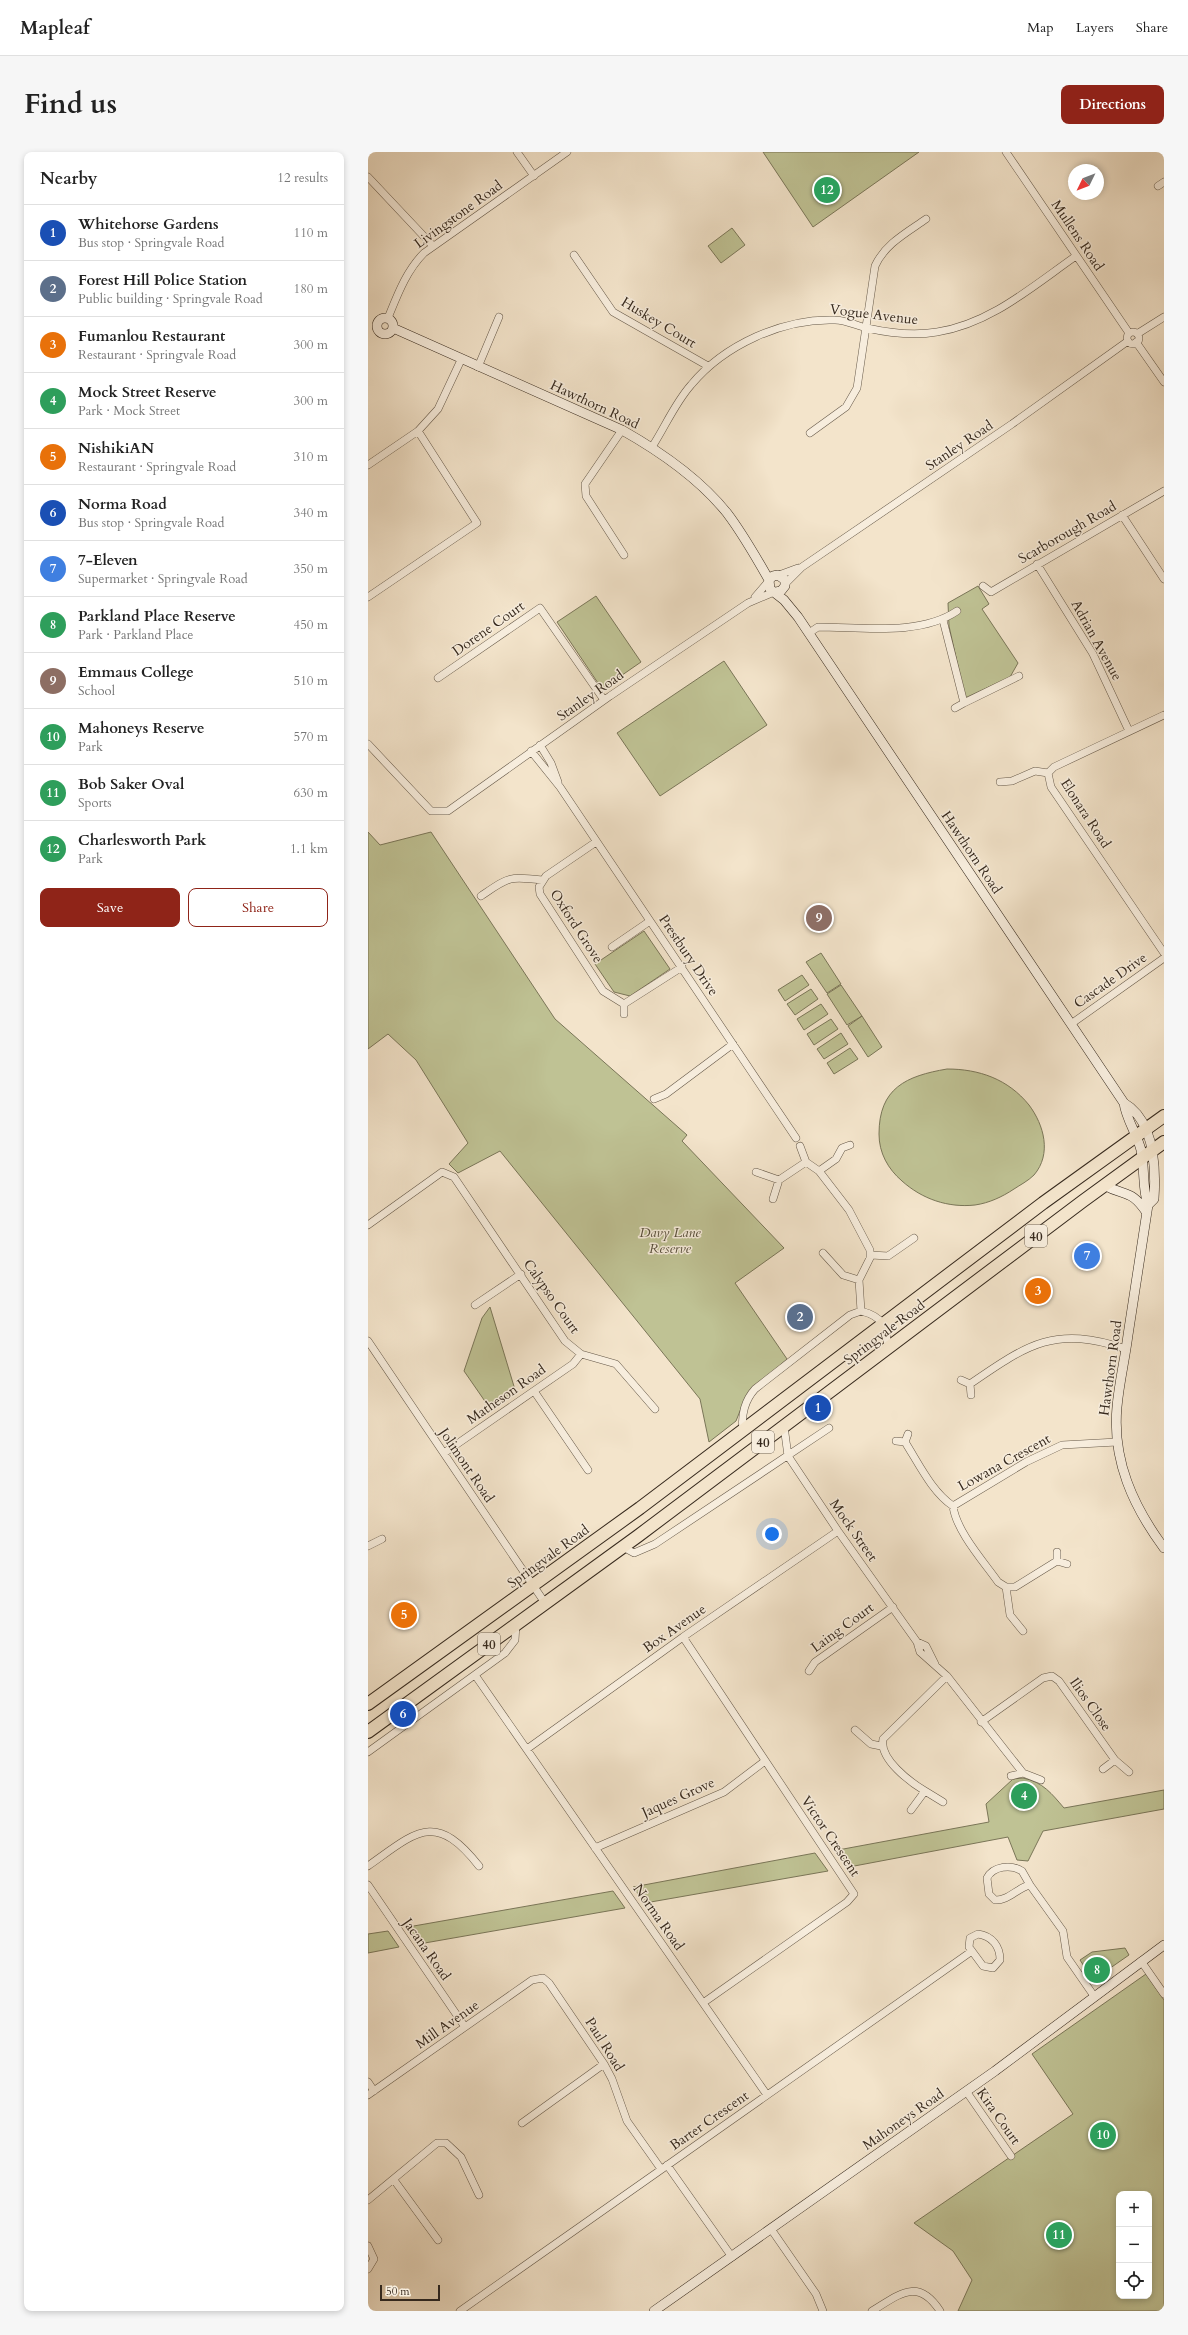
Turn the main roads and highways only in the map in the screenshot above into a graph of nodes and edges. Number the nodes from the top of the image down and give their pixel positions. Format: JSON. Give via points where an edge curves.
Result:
{"nodes":[{"id":1,"x":368,"y":320,"type":"edge"},
{"id":2,"x":378,"y":324,"type":"junction"},
{"id":3,"x":393,"y":328,"type":"junction"},
{"id":4,"x":752,"y":550,"type":"junction"},
{"id":5,"x":779,"y":575,"type":"junction"},
{"id":6,"x":769,"y":581,"type":"junction"},
{"id":7,"x":786,"y":583,"type":"junction"},
{"id":8,"x":775,"y":592,"type":"junction"},
{"id":9,"x":798,"y":617,"type":"junction"},
{"id":10,"x":1164,"y":1116,"type":"edge"},
{"id":11,"x":1141,"y":1132,"type":"junction"},
{"id":12,"x":1164,"y":1142,"type":"edge"},
{"id":13,"x":1147,"y":1154,"type":"junction"},
{"id":14,"x":1104,"y":1186,"type":"junction"},
{"id":15,"x":1148,"y":1209,"type":"junction"},
{"id":16,"x":1164,"y":1548,"type":"edge"},
{"id":17,"x":368,"y":1704,"type":"edge"},
{"id":18,"x":368,"y":1732,"type":"edge"},
{"id":19,"x":1164,"y":1945,"type":"edge"},
{"id":20,"x":654,"y":2311,"type":"edge"}],
"edges":[{"from":1,"to":2,"type":"main road"},
{"from":2,"to":3,"type":"main road","via":[[378,329],[382,333],[390,333]]},
{"from":2,"to":3,"type":"main road","via":[[383,318],[388,318]]},
{"from":3,"to":4,"type":"main road","name":"Hawthorn Road","via":[[622,430],[652,447],[702,486],[727,513]]},
{"from":4,"to":5,"type":"main road","name":"Hawthorn Road","via":[[770,570]]},
{"from":4,"to":6,"type":"main road","name":"Hawthorn Road"},
{"from":5,"to":6,"type":"main road","via":[[773,576]]},
{"from":5,"to":7,"type":"main road"},
{"from":6,"to":8,"type":"main road","via":[[769,587]]},
{"from":7,"to":8,"type":"main road","via":[[784,589]]},
{"from":7,"to":9,"type":"main road","name":"Hawthorn Road"},
{"from":8,"to":9,"type":"main road","name":"Hawthorn Road"},
{"from":9,"to":11,"type":"main road","name":"Hawthorn Road"},
{"from":10,"to":11,"type":"highway","name":"Springvale Road","number":"40"},
{"from":11,"to":13,"type":"main road","name":"Hawthorn Road"},
{"from":11,"to":17,"type":"highway","name":"Springvale Road","number":"40","via":[[743,1430]]},
{"from":12,"to":13,"type":"highway","name":"Springvale Road","number":"40"},
{"from":13,"to":14,"type":"highway","name":"Springvale Road","number":"40"},
{"from":13,"to":15,"type":"main road","name":"Hawthorn Road","via":[[1155,1166],[1154,1199]]},
{"from":14,"to":15,"type":"main road","via":[[1131,1195]]},
{"from":14,"to":18,"type":"highway","name":"Springvale Road","number":"40","via":[[623,1547]]},
{"from":15,"to":16,"type":"main road","name":"Hawthorn Road","via":[[1117,1405],[1117,1442],[1121,1465],[1134,1501]]},
{"from":19,"to":20,"type":"main road","name":"Mahoneys Road","via":[[966,2091]]}]}
